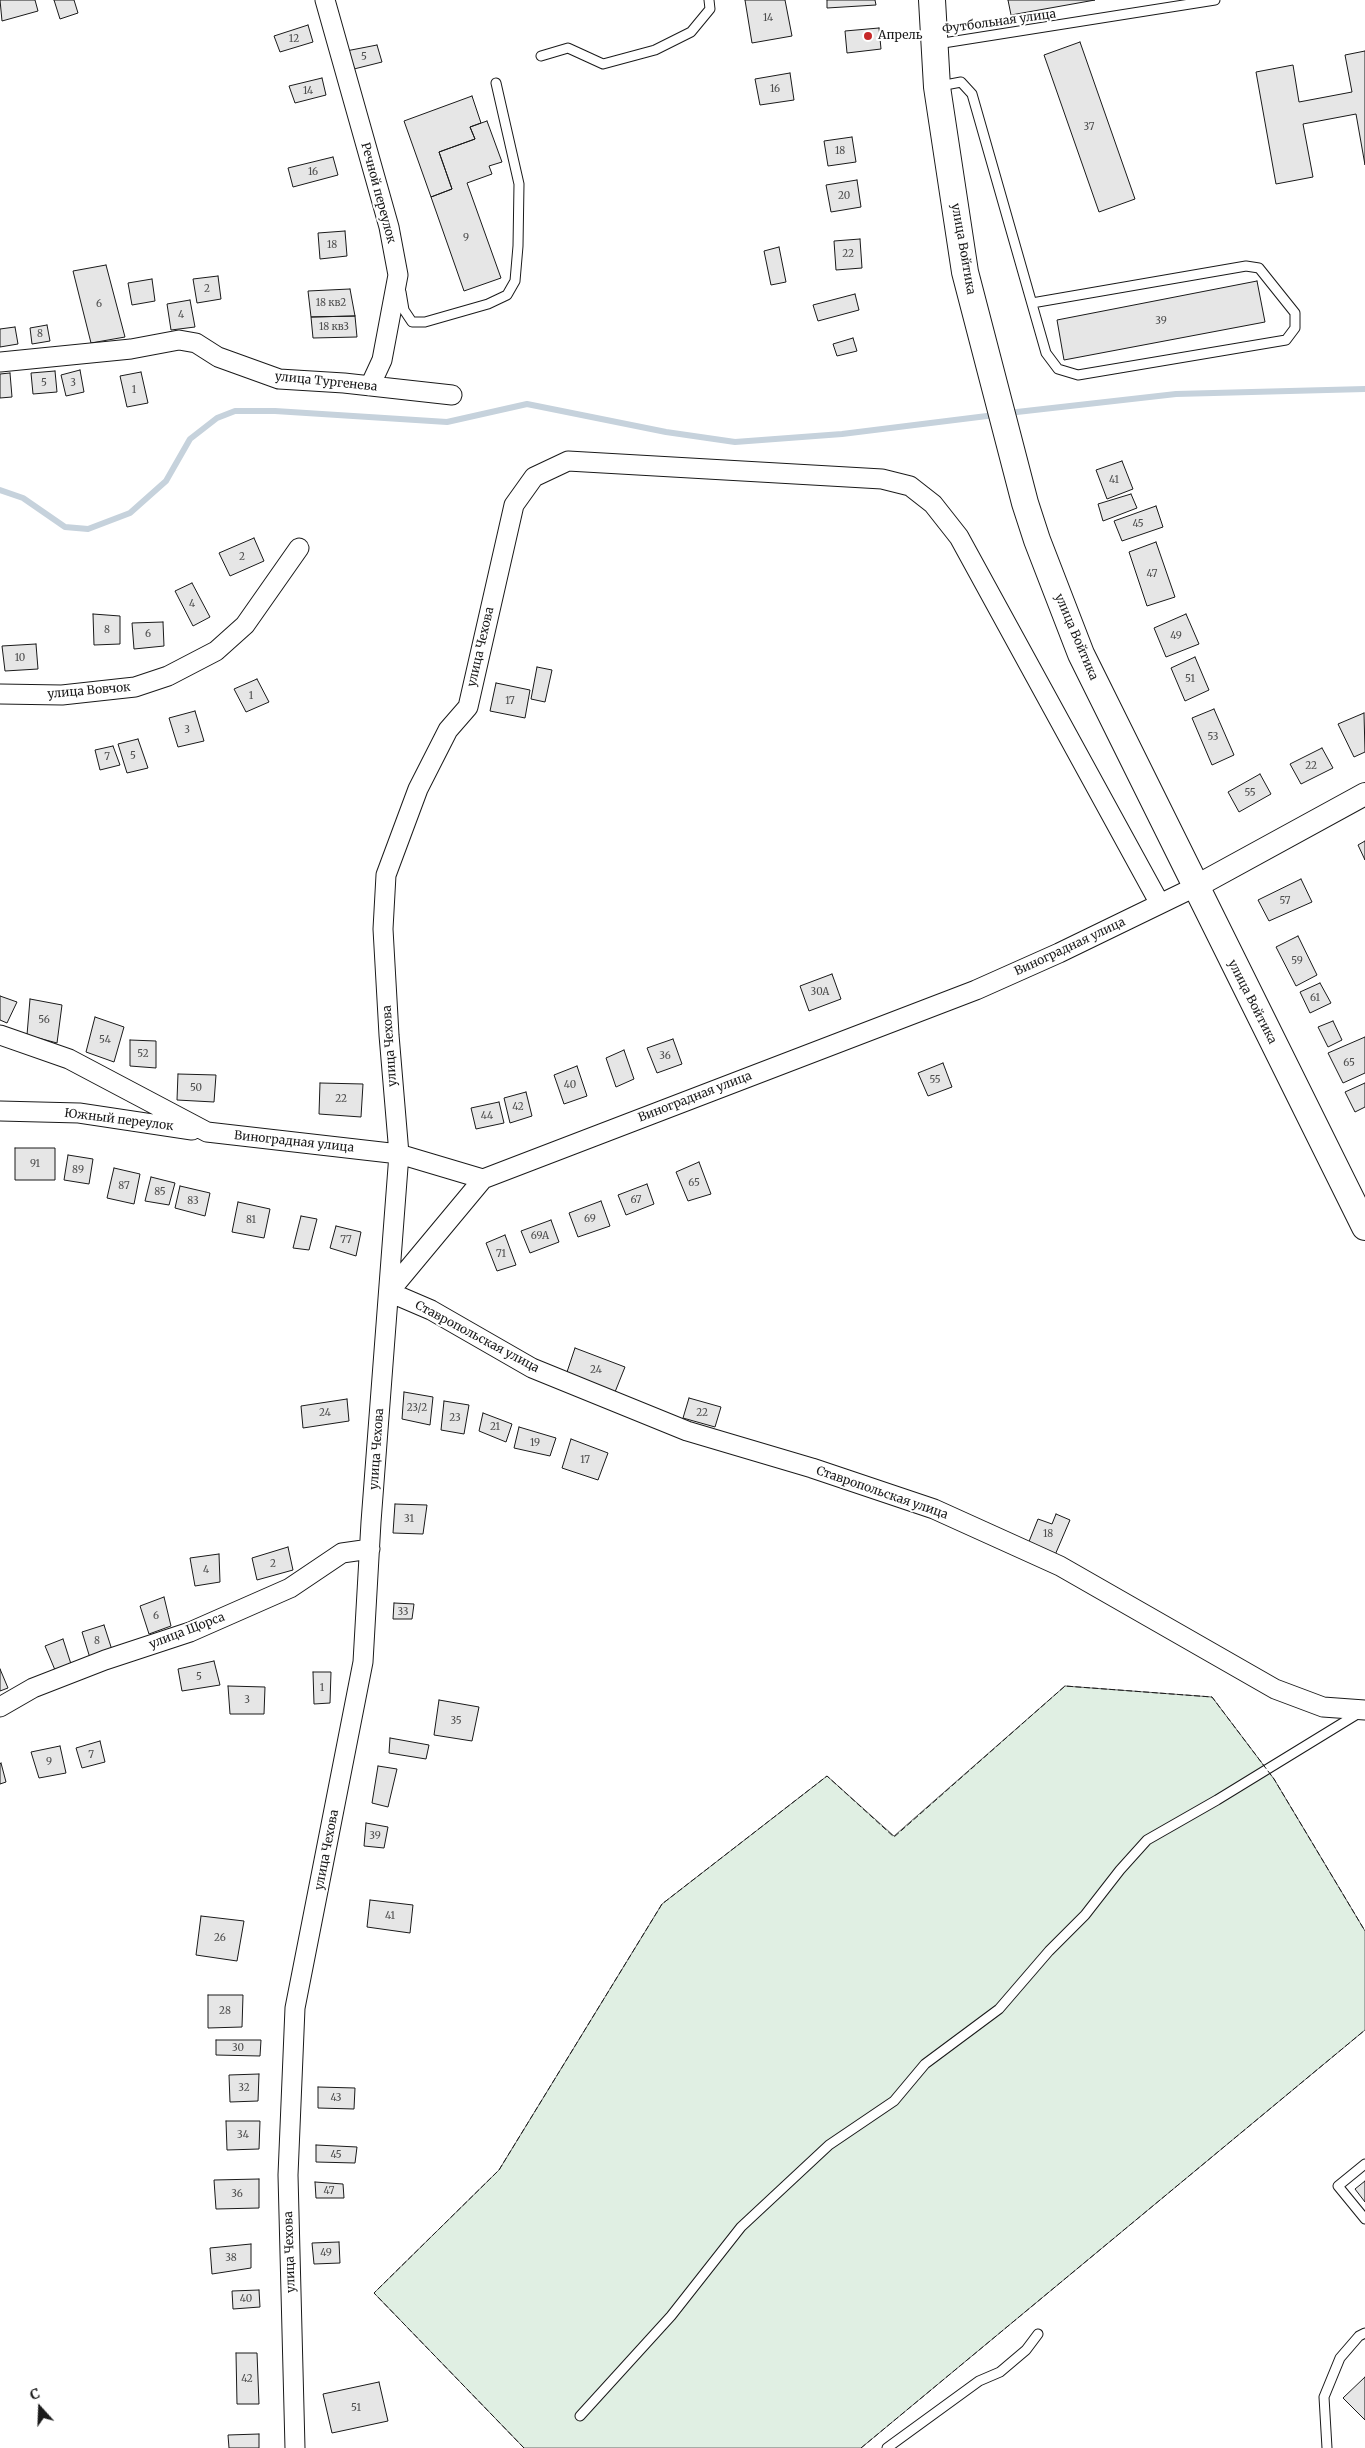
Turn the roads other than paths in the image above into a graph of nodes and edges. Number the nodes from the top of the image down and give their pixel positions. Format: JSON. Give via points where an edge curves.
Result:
{"nodes":[{"id":1,"x":326,"y":0,"type":"edge"},
{"id":2,"x":709,"y":0,"type":"edge"},
{"id":3,"x":932,"y":0,"type":"edge"},
{"id":4,"x":1215,"y":0,"type":"edge"},
{"id":5,"x":935,"y":44,"type":"junction"},
{"id":6,"x":541,"y":56,"type":"dead end"},
{"id":7,"x":496,"y":83,"type":"dead end"},
{"id":8,"x":937,"y":86,"type":"junction"},
{"id":9,"x":398,"y":275,"type":"junction"},
{"id":10,"x":1032,"y":304,"type":"junction"},
{"id":11,"x":0,"y":362,"type":"edge"},
{"id":12,"x":370,"y":386,"type":"junction"},
{"id":13,"x":452,"y":396,"type":"dead end"},
{"id":14,"x":299,"y":548,"type":"dead end"},
{"id":15,"x":0,"y":694,"type":"edge"},
{"id":16,"x":1365,"y":794,"type":"edge"},
{"id":17,"x":1195,"y":888,"type":"junction"},
{"id":18,"x":1160,"y":904,"type":"junction"},
{"id":19,"x":0,"y":1035,"type":"edge"},
{"id":20,"x":0,"y":1111,"type":"edge"},
{"id":21,"x":207,"y":1132,"type":"junction"},
{"id":22,"x":399,"y":1154,"type":"junction"},
{"id":23,"x":483,"y":1179,"type":"junction"},
{"id":24,"x":1365,"y":1227,"type":"edge"},
{"id":25,"x":389,"y":1292,"type":"junction"},
{"id":26,"x":370,"y":1549,"type":"junction"},
{"id":27,"x":0,"y":1706,"type":"edge"},
{"id":28,"x":1364,"y":1710,"type":"edge"},
{"id":29,"x":1365,"y":2164,"type":"edge"},
{"id":30,"x":1365,"y":2219,"type":"edge"},
{"id":31,"x":1038,"y":2334,"type":"dead end"},
{"id":32,"x":1365,"y":2334,"type":"edge"},
{"id":33,"x":580,"y":2416,"type":"dead end"},
{"id":34,"x":295,"y":2448,"type":"edge"},
{"id":35,"x":888,"y":2448,"type":"edge"},
{"id":36,"x":1327,"y":2448,"type":"edge"}],
"edges":[{"from":1,"to":9,"type":"street","name":"Речной переулок","via":[[389,227]]},
{"from":2,"to":6,"type":"lane","via":[[710,10],[691,32],[655,50],[603,64],[568,48]]},
{"from":3,"to":5,"type":"main road","name":"улица Войтика"},
{"from":4,"to":5,"type":"lane","name":"Футбольная улица"},
{"from":5,"to":8,"type":"main road","name":"улица Войтика"},
{"from":7,"to":9,"type":"lane","via":[[519,184],[515,281],[507,295],[488,304],[425,322],[412,322],[404,310]]},
{"from":8,"to":10,"type":"lane","via":[[961,82],[972,94]]},
{"from":8,"to":17,"type":"main road","name":"улица Войтика","via":[[965,272],[1025,503],[1081,654]]},
{"from":9,"to":12,"type":"street","name":"Речной переулок","via":[[382,360]]},
{"from":10,"to":10,"type":"lane","via":[[1046,353],[1058,369],[1078,375],[1286,340],[1295,328],[1295,313],[1259,268],[1246,266]]},
{"from":11,"to":12,"type":"street","name":"улица Тургенева","via":[[131,349],[178,340],[196,343],[218,357],[278,379]]},
{"from":12,"to":13,"type":"street","name":"улица Тургенева"},
{"from":14,"to":15,"type":"street","name":"улица Вовчок","via":[[245,624],[216,651],[168,676],[135,687],[62,695]]},
{"from":16,"to":17,"type":"street","name":"Виноградная улица"},
{"from":17,"to":18,"type":"street","name":"Виноградная улица"},
{"from":17,"to":24,"type":"main road","name":"улица Войтика"},
{"from":18,"to":22,"type":"street","name":"улица Чехова","via":[[959,537],[933,504],[910,486],[882,480],[568,461],[534,477],[514,505],[468,707],[448,730],[418,789],[386,875],[383,929]]},
{"from":18,"to":23,"type":"street","name":"Виноградная улица","via":[[976,990]]},
{"from":19,"to":21,"type":"street","name":"Виноградная улица","via":[[69,1059]]},
{"from":20,"to":21,"type":"street","name":"Южный переулок","via":[[79,1113]]},
{"from":21,"to":22,"type":"street","name":"Виноградная улица"},
{"from":22,"to":23,"type":"street","name":"Виноградная улица"},
{"from":22,"to":25,"type":"street","name":"улица Чехова"},
{"from":23,"to":25,"type":"street"},
{"from":25,"to":26,"type":"street","name":"улица Чехова"},
{"from":25,"to":28,"type":"street","name":"Ставропольская улица","via":[[431,1310],[532,1368],[677,1427],[934,1509],[1060,1566],[1275,1689],[1323,1707]]},
{"from":26,"to":27,"type":"street","name":"улица Щорса","via":[[342,1553],[290,1588],[190,1632],[33,1688]]},
{"from":26,"to":34,"type":"street","name":"улица Чехова","via":[[363,1662],[295,2008],[288,2175]]},
{"from":28,"to":33,"type":"lane","via":[[1147,1840],[1085,1915],[999,2009],[926,2064],[894,2101],[829,2145],[741,2227],[671,2316]]},
{"from":29,"to":30,"type":"lane","via":[[1338,2186]]},
{"from":31,"to":35,"type":"lane","via":[[1026,2350],[1000,2372],[979,2381]]},
{"from":32,"to":36,"type":"lane","via":[[1359,2336],[1340,2358],[1324,2397]]}]}
